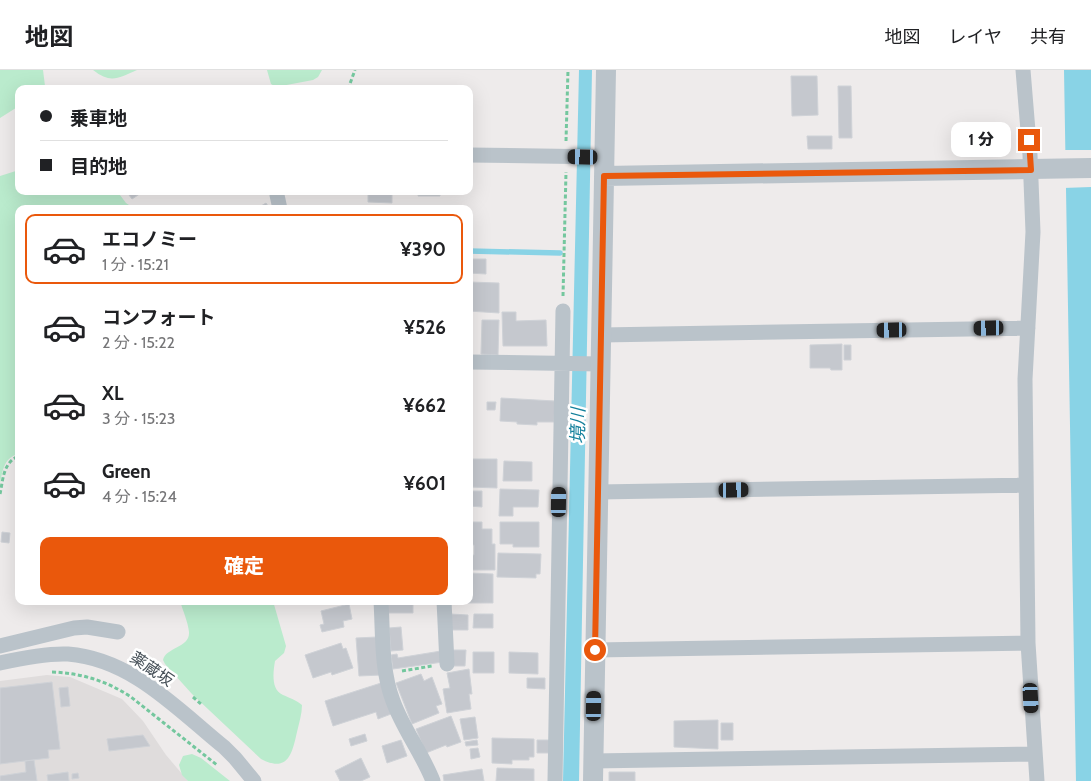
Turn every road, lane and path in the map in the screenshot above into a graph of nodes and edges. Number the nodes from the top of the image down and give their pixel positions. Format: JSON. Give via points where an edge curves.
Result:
{"nodes":[{"id":1,"x":355,"y":70,"type":"edge"},
{"id":2,"x":568,"y":70,"type":"edge"},
{"id":3,"x":606,"y":70,"type":"edge"},
{"id":4,"x":1023,"y":70,"type":"edge"},
{"id":5,"x":349,"y":85,"type":"edge"},
{"id":6,"x":473,"y":155,"type":"edge"},
{"id":7,"x":569,"y":156,"type":"junction"},
{"id":8,"x":601,"y":163,"type":"junction"},
{"id":9,"x":1091,"y":168,"type":"edge"},
{"id":10,"x":1039,"y":169,"type":"junction"},
{"id":11,"x":563,"y":311,"type":"joint"},
{"id":12,"x":1028,"y":328,"type":"junction"},
{"id":13,"x":601,"y":335,"type":"junction"},
{"id":14,"x":473,"y":362,"type":"edge"},
{"id":15,"x":565,"y":363,"type":"junction"},
{"id":16,"x":595,"y":364,"type":"junction"},
{"id":17,"x":15,"y":458,"type":"edge"},
{"id":18,"x":1026,"y":485,"type":"junction"},
{"id":19,"x":598,"y":492,"type":"junction"},
{"id":20,"x":0,"y":494,"type":"edge"},
{"id":21,"x":381,"y":605,"type":"edge"},
{"id":22,"x":444,"y":605,"type":"edge"},
{"id":23,"x":118,"y":632,"type":"dead end"},
{"id":24,"x":1028,"y":643,"type":"junction"},
{"id":25,"x":0,"y":646,"type":"edge"},
{"id":26,"x":595,"y":650,"type":"junction"},
{"id":27,"x":0,"y":664,"type":"edge"},
{"id":28,"x":447,"y":664,"type":"joint"},
{"id":29,"x":47,"y":672,"type":"dead end"},
{"id":30,"x":386,"y":673,"type":"junction"},
{"id":31,"x":1035,"y":754,"type":"junction"},
{"id":32,"x":593,"y":761,"type":"junction"},
{"id":33,"x":218,"y":766,"type":"dead end"},
{"id":34,"x":254,"y":781,"type":"edge"},
{"id":35,"x":433,"y":781,"type":"edge"},
{"id":36,"x":555,"y":781,"type":"edge"},
{"id":37,"x":593,"y":781,"type":"edge"},
{"id":38,"x":1037,"y":781,"type":"edge"}],
"edges":[{"from":1,"to":5,"type":"path"},
{"from":2,"to":7,"type":"path"},
{"from":3,"to":8,"type":"street"},
{"from":4,"to":10,"type":"street"},
{"from":6,"to":7,"type":"street"},
{"from":7,"to":8,"type":"street"},
{"from":7,"to":11,"type":"path"},
{"from":8,"to":10,"type":"street"},
{"from":8,"to":13,"type":"street"},
{"from":9,"to":10,"type":"street"},
{"from":10,"to":12,"type":"street"},
{"from":11,"to":15,"type":"street"},
{"from":12,"to":13,"type":"street"},
{"from":12,"to":18,"type":"street"},
{"from":13,"to":16,"type":"street"},
{"from":14,"to":15,"type":"street"},
{"from":15,"to":16,"type":"street"},
{"from":15,"to":36,"type":"street"},
{"from":16,"to":19,"type":"street"},
{"from":17,"to":20,"type":"path","via":[[6,467]]},
{"from":18,"to":19,"type":"street"},
{"from":18,"to":24,"type":"street"},
{"from":19,"to":26,"type":"street"},
{"from":21,"to":30,"type":"street"},
{"from":22,"to":28,"type":"street"},
{"from":23,"to":25,"type":"street","via":[[74,628]]},
{"from":24,"to":26,"type":"street"},
{"from":24,"to":31,"type":"street"},
{"from":26,"to":32,"type":"street"},
{"from":27,"to":34,"type":"street","name":"薬蔵坂","via":[[36,656],[68,654],[114,665],[142,680],[216,741]]},
{"from":28,"to":30,"type":"path"},
{"from":29,"to":33,"type":"path","via":[[78,675],[119,689]]},
{"from":30,"to":35,"type":"street","via":[[393,701]]},
{"from":31,"to":32,"type":"street"},
{"from":31,"to":38,"type":"street"},
{"from":32,"to":37,"type":"street"}]}
